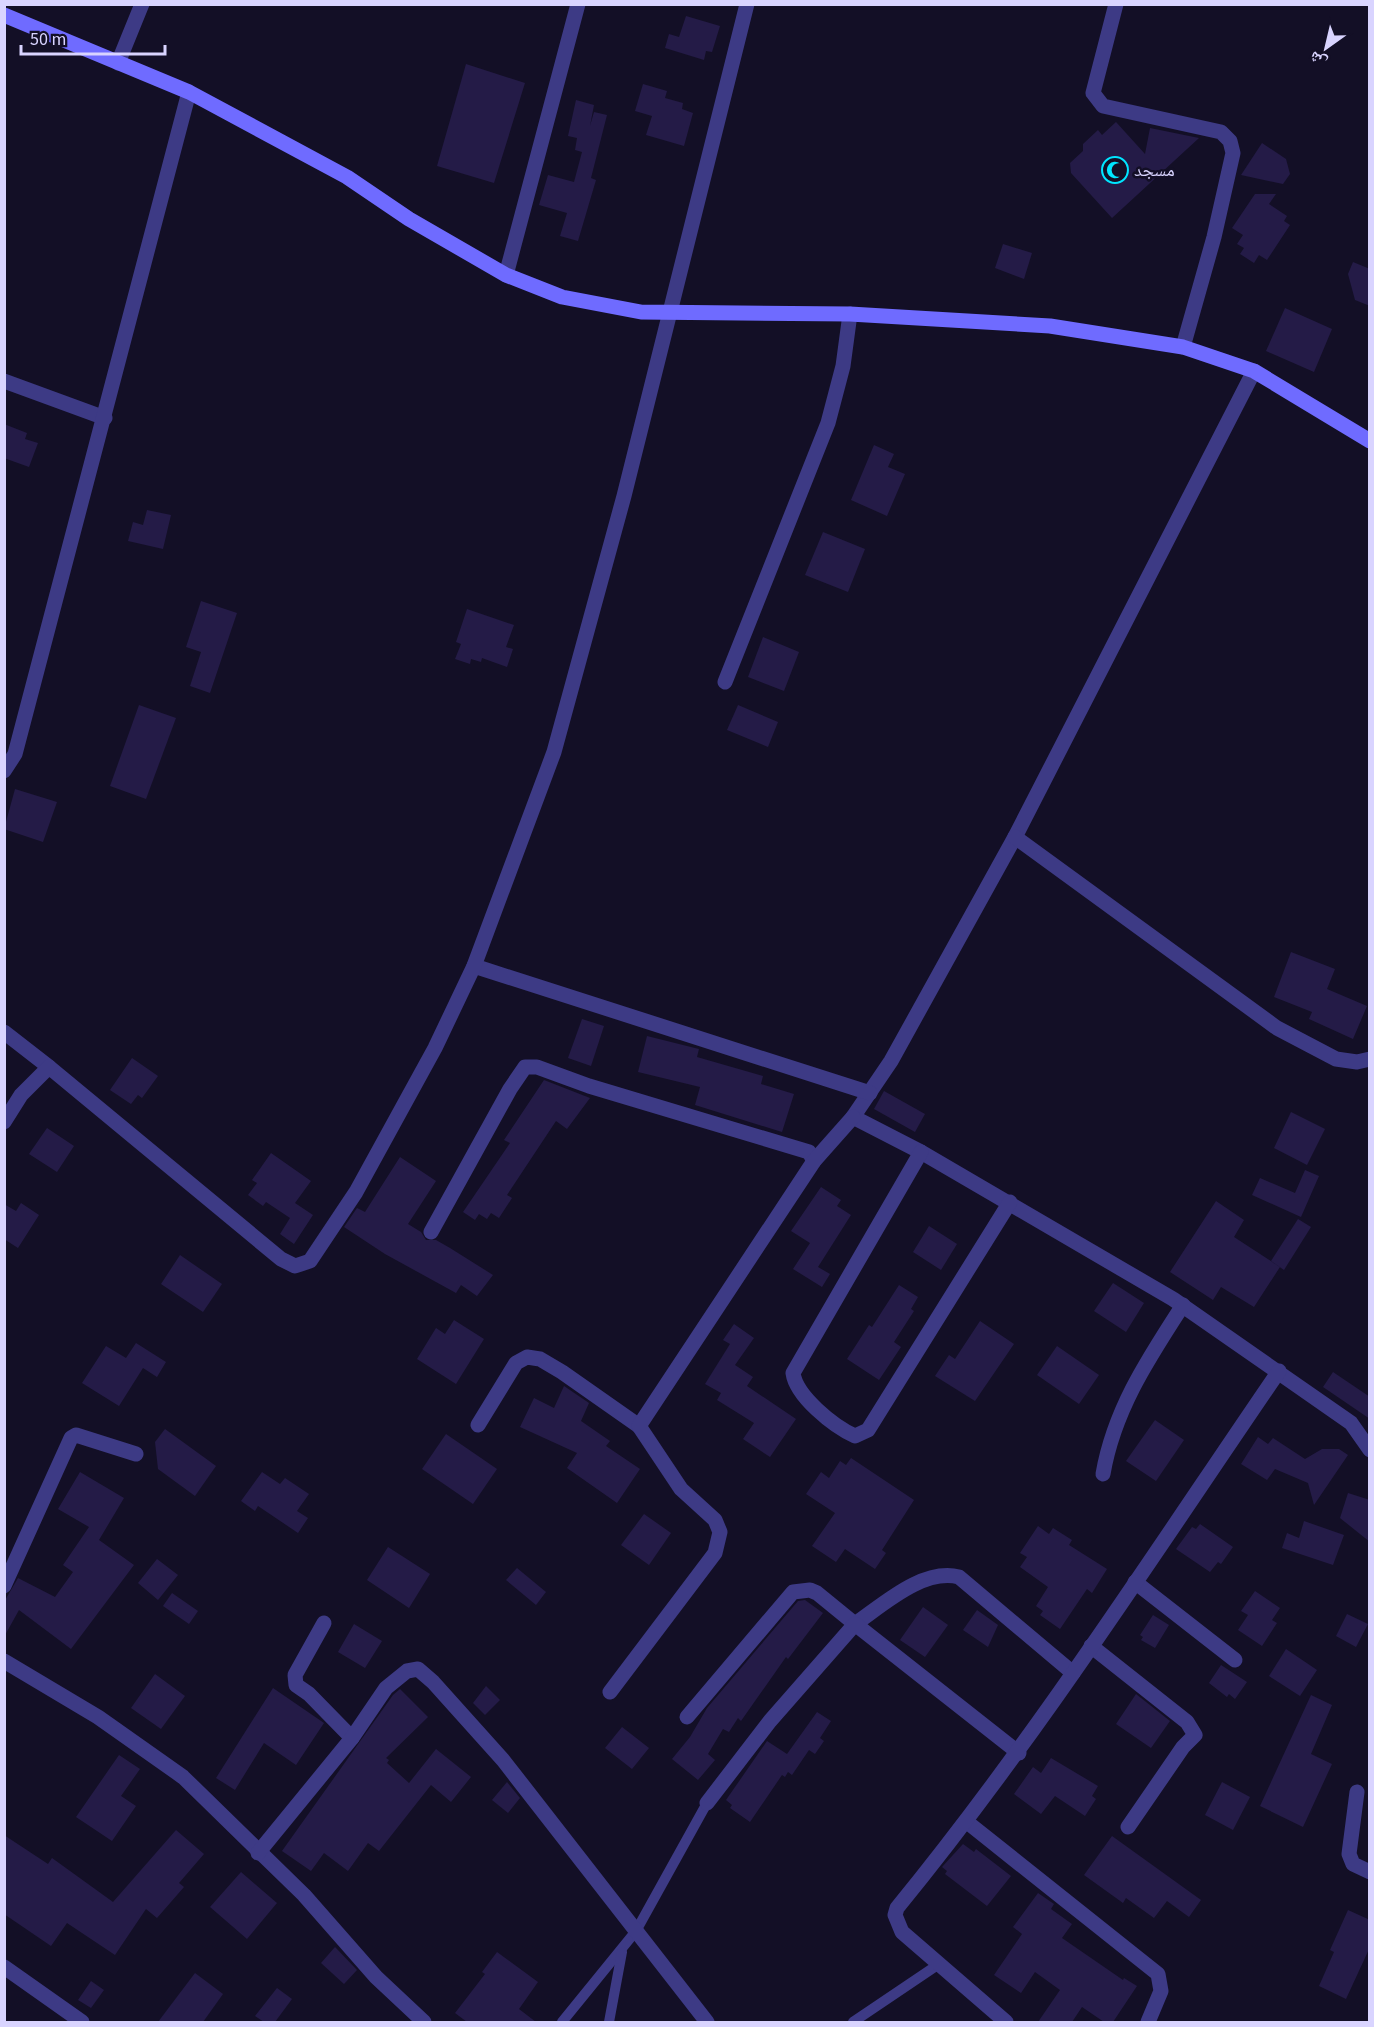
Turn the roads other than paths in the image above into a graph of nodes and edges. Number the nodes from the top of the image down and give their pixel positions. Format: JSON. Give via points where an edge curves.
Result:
{"nodes":[{"id":1,"x":142,"y":4,"type":"edge"},
{"id":2,"x":578,"y":4,"type":"edge"},
{"id":3,"x":747,"y":4,"type":"edge"},
{"id":4,"x":1116,"y":4,"type":"edge"},
{"id":5,"x":4,"y":15,"type":"edge"},
{"id":6,"x":118,"y":63,"type":"junction"},
{"id":7,"x":189,"y":92,"type":"junction"},
{"id":8,"x":506,"y":275,"type":"junction"},
{"id":9,"x":668,"y":313,"type":"junction"},
{"id":10,"x":850,"y":314,"type":"junction"},
{"id":11,"x":1183,"y":347,"type":"junction"},
{"id":12,"x":1254,"y":371,"type":"junction"},
{"id":13,"x":4,"y":381,"type":"edge"},
{"id":14,"x":105,"y":418,"type":"junction"},
{"id":15,"x":1370,"y":441,"type":"edge"},
{"id":16,"x":725,"y":682,"type":"dead end"},
{"id":17,"x":4,"y":771,"type":"edge"},
{"id":18,"x":1015,"y":837,"type":"junction"},
{"id":19,"x":474,"y":966,"type":"junction"},
{"id":20,"x":4,"y":1032,"type":"edge"},
{"id":21,"x":1370,"y":1059,"type":"edge"},
{"id":22,"x":49,"y":1068,"type":"junction"},
{"id":23,"x":870,"y":1093,"type":"junction"},
{"id":24,"x":853,"y":1117,"type":"junction"},
{"id":25,"x":4,"y":1122,"type":"edge"},
{"id":26,"x":921,"y":1152,"type":"junction"},
{"id":27,"x":814,"y":1161,"type":"junction"},
{"id":28,"x":1010,"y":1203,"type":"junction"},
{"id":29,"x":431,"y":1232,"type":"dead end"},
{"id":30,"x":1183,"y":1305,"type":"junction"},
{"id":31,"x":1280,"y":1371,"type":"junction"},
{"id":32,"x":478,"y":1425,"type":"dead end"},
{"id":33,"x":639,"y":1426,"type":"junction"},
{"id":34,"x":1370,"y":1450,"type":"edge"},
{"id":35,"x":136,"y":1454,"type":"dead end"},
{"id":36,"x":1103,"y":1474,"type":"dead end"},
{"id":37,"x":1135,"y":1582,"type":"junction"},
{"id":38,"x":4,"y":1587,"type":"edge"},
{"id":39,"x":324,"y":1623,"type":"dead end"},
{"id":40,"x":855,"y":1624,"type":"junction"},
{"id":41,"x":1091,"y":1646,"type":"junction"},
{"id":42,"x":1235,"y":1660,"type":"dead end"},
{"id":43,"x":4,"y":1661,"type":"edge"},
{"id":44,"x":1073,"y":1673,"type":"junction"},
{"id":45,"x":610,"y":1692,"type":"dead end"},
{"id":46,"x":687,"y":1717,"type":"dead end"},
{"id":47,"x":352,"y":1738,"type":"junction"},
{"id":48,"x":1019,"y":1753,"type":"junction"},
{"id":49,"x":1357,"y":1792,"type":"dead end"},
{"id":50,"x":707,"y":1803,"type":"joint"},
{"id":51,"x":967,"y":1822,"type":"junction"},
{"id":52,"x":1128,"y":1827,"type":"dead end"},
{"id":53,"x":258,"y":1853,"type":"junction"},
{"id":54,"x":1370,"y":1872,"type":"edge"},
{"id":55,"x":636,"y":1931,"type":"junction"},
{"id":56,"x":622,"y":1949,"type":"junction"},
{"id":57,"x":939,"y":1964,"type":"junction"},
{"id":58,"x":4,"y":1967,"type":"edge"},
{"id":59,"x":82,"y":2022,"type":"edge"},
{"id":60,"x":424,"y":2022,"type":"edge"},
{"id":61,"x":562,"y":2022,"type":"edge"},
{"id":62,"x":609,"y":2022,"type":"edge"},
{"id":63,"x":707,"y":2022,"type":"edge"},
{"id":64,"x":853,"y":2022,"type":"edge"},
{"id":65,"x":1006,"y":2022,"type":"edge"},
{"id":66,"x":1148,"y":2022,"type":"edge"}],
"edges":[{"from":1,"to":6,"type":"street"},
{"from":2,"to":8,"type":"street"},
{"from":3,"to":9,"type":"street"},
{"from":4,"to":11,"type":"street","via":[[1093,93],[1096,100],[1103,106],[1221,132],[1230,141],[1233,153]]},
{"from":5,"to":6,"type":"main road"},
{"from":6,"to":7,"type":"main road"},
{"from":7,"to":8,"type":"main road","via":[[347,177],[409,219]]},
{"from":7,"to":14,"type":"street"},
{"from":8,"to":9,"type":"main road","via":[[562,297],[641,312]]},
{"from":9,"to":10,"type":"main road"},
{"from":9,"to":19,"type":"street","via":[[624,496],[554,752]]},
{"from":10,"to":11,"type":"main road","via":[[1050,326]]},
{"from":10,"to":16,"type":"street","via":[[843,366],[828,423]]},
{"from":11,"to":12,"type":"main road"},
{"from":12,"to":15,"type":"main road"},
{"from":12,"to":18,"type":"street"},
{"from":13,"to":14,"type":"street"},
{"from":14,"to":17,"type":"street","via":[[15,754]]},
{"from":18,"to":21,"type":"street","via":[[1276,1028],[1336,1059]]},
{"from":18,"to":23,"type":"street"},
{"from":19,"to":22,"type":"street","via":[[435,1048],[356,1192],[310,1261],[302,1265],[281,1259]]},
{"from":19,"to":23,"type":"street"},
{"from":20,"to":22,"type":"street"},
{"from":22,"to":25,"type":"street","via":[[21,1095]]},
{"from":23,"to":24,"type":"street"},
{"from":24,"to":26,"type":"street"},
{"from":24,"to":27,"type":"street"},
{"from":26,"to":28,"type":"street"},
{"from":26,"to":28,"type":"street","via":[[793,1373],[801,1394],[845,1431],[855,1436],[868,1430]]},
{"from":27,"to":29,"type":"street","via":[[809,1152],[537,1067],[525,1067]]},
{"from":27,"to":33,"type":"street"},
{"from":28,"to":30,"type":"street"},
{"from":30,"to":31,"type":"street"},
{"from":30,"to":36,"type":"street","via":[[1133,1385],[1108,1447]]},
{"from":31,"to":34,"type":"street","via":[[1351,1423]]},
{"from":31,"to":37,"type":"street"},
{"from":32,"to":33,"type":"street","via":[[516,1363],[527,1358],[540,1359],[562,1372]]},
{"from":33,"to":45,"type":"street","via":[[681,1489],[715,1520],[720,1532],[715,1553]]},
{"from":35,"to":38,"type":"street","via":[[76,1435],[70,1438]]},
{"from":37,"to":41,"type":"street"},
{"from":37,"to":42,"type":"street"},
{"from":39,"to":47,"type":"street","via":[[295,1675],[296,1685]]},
{"from":40,"to":44,"type":"street","via":[[894,1596],[945,1573],[959,1577]]},
{"from":40,"to":46,"type":"street","via":[[817,1593],[793,1592]]},
{"from":40,"to":48,"type":"street"},
{"from":40,"to":50,"type":"street","via":[[770,1721]]},
{"from":41,"to":44,"type":"street"},
{"from":41,"to":52,"type":"street","via":[[1187,1722],[1194,1735]]},
{"from":43,"to":53,"type":"street","via":[[98,1717],[183,1776]]},
{"from":44,"to":48,"type":"street"},
{"from":47,"to":53,"type":"street"},
{"from":47,"to":55,"type":"street","via":[[386,1688],[407,1671],[418,1670],[503,1760]]},
{"from":48,"to":51,"type":"street"},
{"from":49,"to":54,"type":"street","via":[[1349,1854],[1353,1864]]},
{"from":50,"to":55,"type":"lane"},
{"from":51,"to":57,"type":"street","via":[[895,1915],[902,1932]]},
{"from":51,"to":66,"type":"street","via":[[1158,1974],[1161,1991]]},
{"from":53,"to":60,"type":"street","via":[[304,1895],[376,1977]]},
{"from":55,"to":56,"type":"lane"},
{"from":55,"to":63,"type":"street"},
{"from":56,"to":61,"type":"lane"},
{"from":56,"to":62,"type":"lane"},
{"from":57,"to":64,"type":"lane"},
{"from":57,"to":65,"type":"street"},
{"from":58,"to":59,"type":"street"}]}
